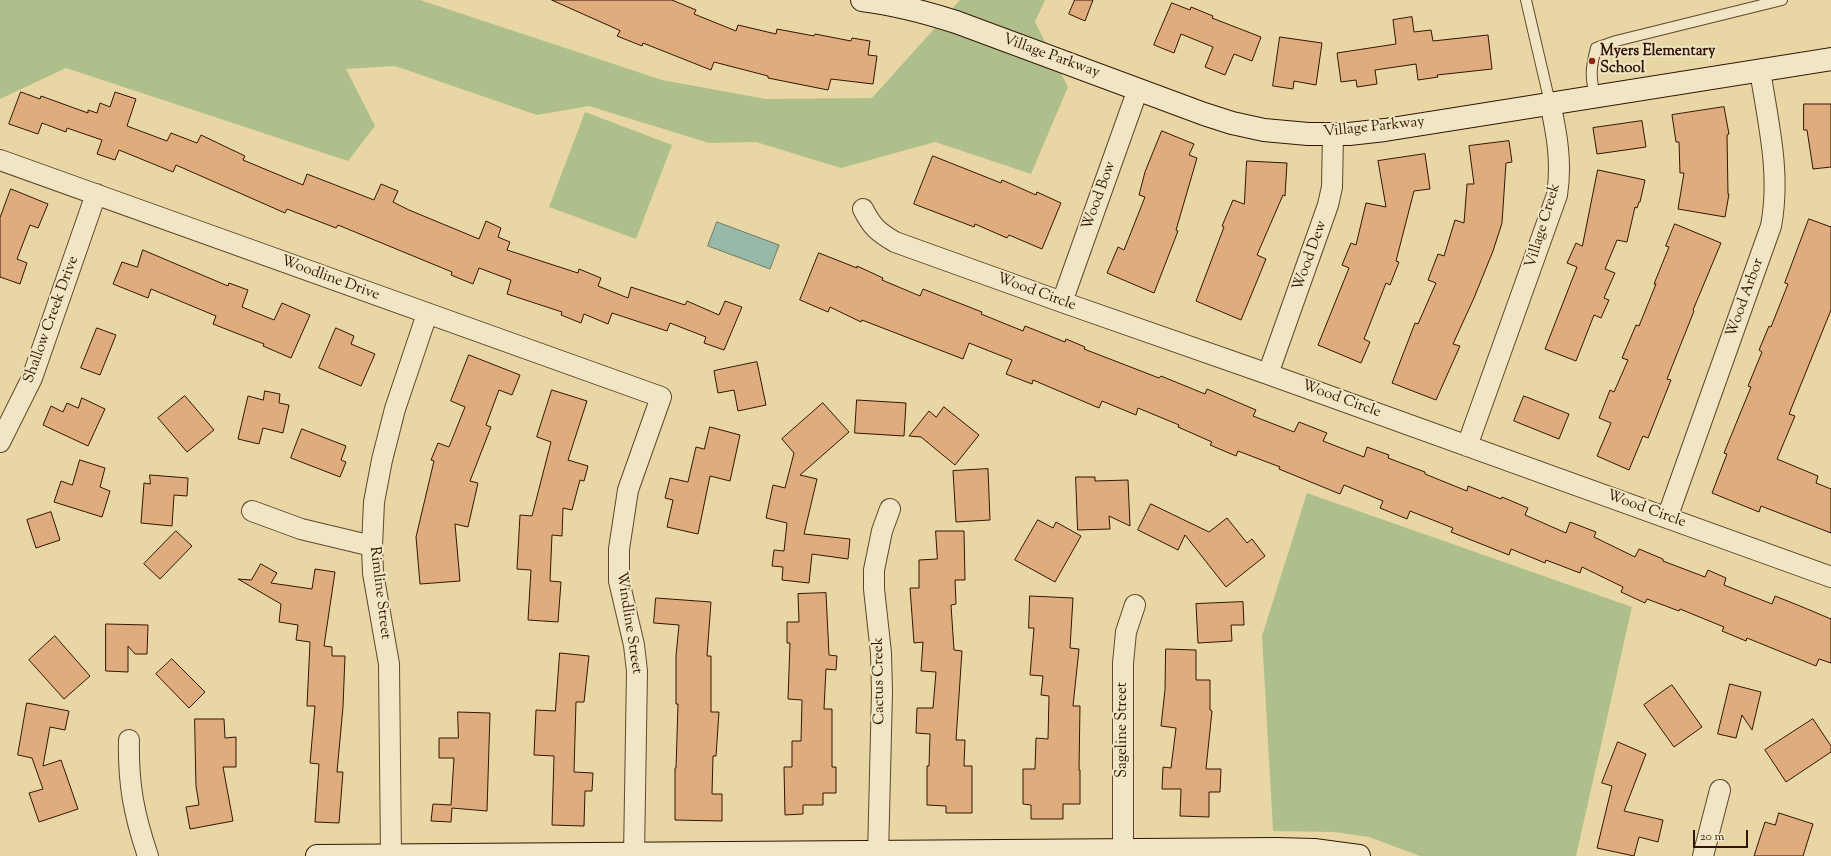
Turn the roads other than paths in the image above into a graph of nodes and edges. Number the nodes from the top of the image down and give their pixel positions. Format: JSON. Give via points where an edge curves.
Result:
{"nodes":[{"id":1,"x":862,"y":0,"type":"edge"},
{"id":2,"x":1526,"y":0,"type":"edge"},
{"id":3,"x":1782,"y":0,"type":"edge"},
{"id":4,"x":1831,"y":59,"type":"edge"},
{"id":5,"x":1760,"y":70,"type":"junction"},
{"id":6,"x":1138,"y":89,"type":"junction"},
{"id":7,"x":1595,"y":96,"type":"junction"},
{"id":8,"x":1550,"y":102,"type":"junction"},
{"id":9,"x":1333,"y":134,"type":"junction"},
{"id":10,"x":0,"y":160,"type":"edge"},
{"id":11,"x":96,"y":194,"type":"junction"},
{"id":12,"x":863,"y":209,"type":"dead end"},
{"id":13,"x":1062,"y":302,"type":"junction"},
{"id":14,"x":427,"y":314,"type":"junction"},
{"id":15,"x":1268,"y":374,"type":"junction"},
{"id":16,"x":661,"y":398,"type":"joint"},
{"id":17,"x":0,"y":442,"type":"edge"},
{"id":18,"x":1467,"y":446,"type":"junction"},
{"id":19,"x":890,"y":509,"type":"dead end"},
{"id":20,"x":252,"y":511,"type":"dead end"},
{"id":21,"x":1667,"y":518,"type":"junction"},
{"id":22,"x":372,"y":546,"type":"junction"},
{"id":23,"x":1831,"y":577,"type":"edge"},
{"id":24,"x":1135,"y":605,"type":"dead end"},
{"id":25,"x":129,"y":740,"type":"dead end"},
{"id":26,"x":1720,"y":790,"type":"dead end"},
{"id":27,"x":1122,"y":853,"type":"edge"},
{"id":28,"x":878,"y":854,"type":"edge"},
{"id":29,"x":634,"y":855,"type":"edge"},
{"id":30,"x":148,"y":856,"type":"edge"},
{"id":31,"x":317,"y":856,"type":"edge"},
{"id":32,"x":391,"y":856,"type":"edge"},
{"id":33,"x":1359,"y":856,"type":"edge"},
{"id":34,"x":1703,"y":856,"type":"edge"}],
"edges":[{"from":1,"to":6,"type":"street","name":"Village Parkway","via":[[922,11]]},
{"from":2,"to":8,"type":"lane","name":"Village Creek"},
{"from":3,"to":7,"type":"lane","via":[[1596,48],[1591,65]]},
{"from":4,"to":5,"type":"street","name":"Village Parkway"},
{"from":5,"to":7,"type":"street","name":"Village Parkway"},
{"from":5,"to":21,"type":"street","name":"Wood Arbor","via":[[1774,160],[1776,191],[1771,226]]},
{"from":6,"to":9,"type":"street","name":"Village Parkway","via":[[1204,114],[1264,130]]},
{"from":6,"to":13,"type":"street","name":"Wood Bow"},
{"from":7,"to":8,"type":"street","name":"Village Parkway"},
{"from":8,"to":9,"type":"street","name":"Village Parkway","via":[[1385,130]]},
{"from":8,"to":18,"type":"street","name":"Village Creek","via":[[1559,152],[1560,175],[1557,195]]},
{"from":9,"to":15,"type":"street","name":"Wood Dew","via":[[1332,188],[1328,205]]},
{"from":10,"to":11,"type":"street","name":"Woodline Drive"},
{"from":11,"to":14,"type":"street","name":"Woodline Drive"},
{"from":11,"to":17,"type":"street","name":"Shallow Creek Drive","via":[[32,378]]},
{"from":12,"to":13,"type":"street","name":"Wood Circle","via":[[879,233],[895,242]]},
{"from":13,"to":15,"type":"street","name":"Wood Circle"},
{"from":14,"to":16,"type":"street","name":"Woodline Drive"},
{"from":14,"to":22,"type":"street","name":"Rimline Street","via":[[395,409],[382,460],[374,502]]},
{"from":15,"to":18,"type":"street","name":"Wood Circle"},
{"from":16,"to":29,"type":"street","name":"Windline Street","via":[[628,490],[619,549],[619,581],[634,645],[637,671]]},
{"from":18,"to":21,"type":"street","name":"Wood Circle"},
{"from":19,"to":28,"type":"street","name":"Cactus Creek","via":[[882,530],[874,570],[882,692]]},
{"from":20,"to":22,"type":"street","via":[[301,529]]},
{"from":21,"to":23,"type":"street","name":"Wood Circle"},
{"from":22,"to":32,"type":"street","name":"Rimline Street","via":[[373,573],[389,664]]},
{"from":24,"to":27,"type":"street","name":"Sageline Street","via":[[1126,632],[1123,663]]},
{"from":25,"to":30,"type":"street","via":[[130,792]]},
{"from":26,"to":34,"type":"street"},
{"from":27,"to":28,"type":"street"},
{"from":27,"to":33,"type":"street","via":[[1291,849]]},
{"from":28,"to":29,"type":"street"},
{"from":29,"to":32,"type":"street"},
{"from":31,"to":32,"type":"street"}]}
